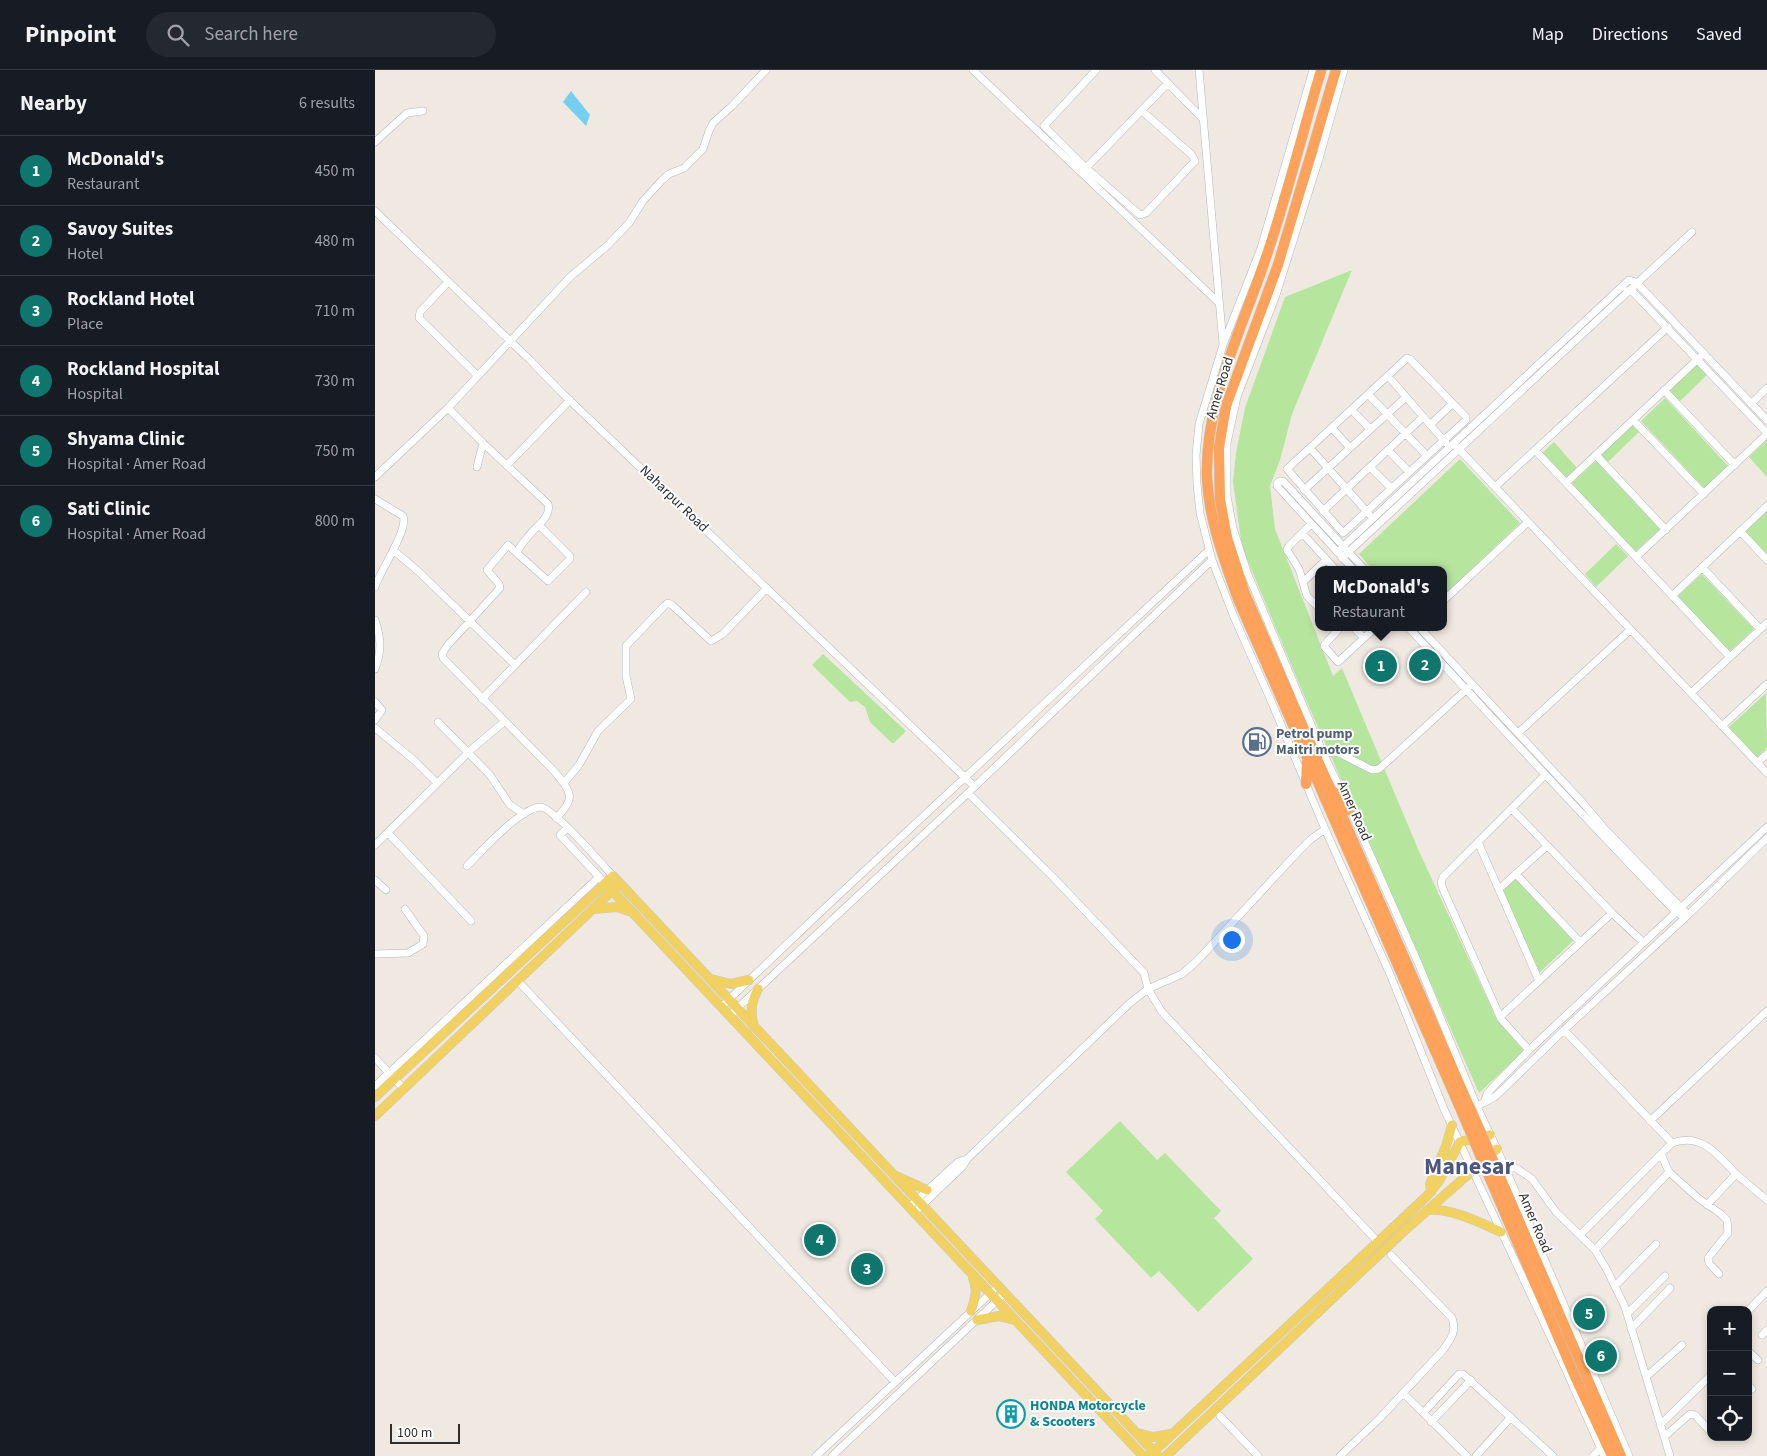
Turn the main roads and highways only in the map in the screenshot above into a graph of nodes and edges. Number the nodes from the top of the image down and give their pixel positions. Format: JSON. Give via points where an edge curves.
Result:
{"nodes":[{"id":1,"x":1321,"y":70,"type":"edge"},
{"id":2,"x":1336,"y":70,"type":"edge"},
{"id":3,"x":1307,"y":759,"type":"junction"},
{"id":4,"x":1326,"y":782,"type":"junction"},
{"id":5,"x":1306,"y":784,"type":"road end"},
{"id":6,"x":1351,"y":812,"type":"road end"},
{"id":7,"x":602,"y":880,"type":"junction"},
{"id":8,"x":620,"y":884,"type":"junction"},
{"id":9,"x":612,"y":890,"type":"junction"},
{"id":10,"x":592,"y":909,"type":"junction"},
{"id":11,"x":632,"y":912,"type":"junction"},
{"id":12,"x":709,"y":978,"type":"junction"},
{"id":13,"x":749,"y":980,"type":"road end"},
{"id":14,"x":758,"y":989,"type":"road end"},
{"id":15,"x":754,"y":1027,"type":"junction"},
{"id":16,"x":375,"y":1097,"type":"edge"},
{"id":17,"x":1469,"y":1108,"type":"junction"},
{"id":18,"x":375,"y":1116,"type":"edge"},
{"id":19,"x":1452,"y":1125,"type":"road end"},
{"id":20,"x":1490,"y":1135,"type":"road end"},
{"id":21,"x":1497,"y":1149,"type":"road end"},
{"id":22,"x":1490,"y":1166,"type":"junction"},
{"id":23,"x":891,"y":1174,"type":"junction"},
{"id":24,"x":927,"y":1190,"type":"road end"},
{"id":25,"x":1431,"y":1192,"type":"junction"},
{"id":26,"x":1427,"y":1210,"type":"junction"},
{"id":27,"x":1501,"y":1232,"type":"road end"},
{"id":28,"x":971,"y":1273,"type":"junction"},
{"id":29,"x":971,"y":1311,"type":"road end"},
{"id":30,"x":977,"y":1320,"type":"road end"},
{"id":31,"x":1016,"y":1321,"type":"junction"},
{"id":32,"x":1577,"y":1335,"type":"road end"},
{"id":33,"x":1579,"y":1358,"type":"junction"},
{"id":34,"x":1567,"y":1370,"type":"road end"},
{"id":35,"x":1575,"y":1379,"type":"junction"},
{"id":36,"x":1204,"y":1405,"type":"junction"},
{"id":37,"x":1216,"y":1414,"type":"junction"},
{"id":38,"x":1135,"y":1432,"type":"junction"},
{"id":39,"x":1173,"y":1434,"type":"junction"},
{"id":40,"x":1179,"y":1444,"type":"junction"},
{"id":41,"x":1154,"y":1455,"type":"edge"},
{"id":42,"x":1143,"y":1456,"type":"edge"},
{"id":43,"x":1166,"y":1456,"type":"edge"},
{"id":44,"x":1175,"y":1456,"type":"edge"},
{"id":45,"x":1612,"y":1456,"type":"edge"},
{"id":46,"x":1621,"y":1456,"type":"edge"}],
"edges":[{"from":1,"to":3,"type":"highway","name":"Amer Road","via":[[1282,189],[1265,262],[1227,347],[1208,439],[1207,479],[1217,539],[1238,599]]},
{"from":2,"to":4,"type":"highway","name":"Amer Road","via":[[1268,305],[1226,406],[1219,448],[1220,499],[1227,538],[1245,594]]},
{"from":3,"to":5,"type":"highway"},
{"from":3,"to":17,"type":"highway","name":"Amer Road"},
{"from":4,"to":6,"type":"highway"},
{"from":4,"to":17,"type":"highway","name":"Amer Road"},
{"from":7,"to":8,"type":"main road","via":[[613,876]]},
{"from":7,"to":9,"type":"main road"},
{"from":7,"to":16,"type":"main road","via":[[391,1076]]},
{"from":8,"to":9,"type":"main road"},
{"from":8,"to":12,"type":"main road"},
{"from":9,"to":10,"type":"main road"},
{"from":9,"to":11,"type":"main road"},
{"from":10,"to":11,"type":"main road","via":[[617,907]]},
{"from":10,"to":18,"type":"main road"},
{"from":11,"to":28,"type":"main road"},
{"from":12,"to":13,"type":"main road","via":[[731,984]]},
{"from":12,"to":15,"type":"main road"},
{"from":14,"to":15,"type":"main road","via":[[752,1001]]},
{"from":15,"to":23,"type":"main road"},
{"from":17,"to":22,"type":"highway","name":"Amer Road","bridge":true},
{"from":19,"to":25,"type":"main road","via":[[1430,1184]]},
{"from":20,"to":25,"type":"main road","via":[[1460,1142]]},
{"from":21,"to":26,"type":"main road"},
{"from":22,"to":33,"type":"highway","name":"Amer Road"},
{"from":22,"to":35,"type":"highway","name":"Amer Road"},
{"from":23,"to":24,"type":"main road"},
{"from":23,"to":38,"type":"main road"},
{"from":25,"to":36,"type":"main road"},
{"from":26,"to":27,"type":"main road","via":[[1441,1210]]},
{"from":26,"to":37,"type":"main road"},
{"from":28,"to":29,"type":"main road","via":[[976,1287]]},
{"from":28,"to":31,"type":"main road"},
{"from":30,"to":31,"type":"main road","via":[[999,1316]]},
{"from":31,"to":42,"type":"main road"},
{"from":32,"to":33,"type":"highway"},
{"from":33,"to":46,"type":"highway","name":"Amer Road","via":[[1613,1428]]},
{"from":34,"to":35,"type":"highway"},
{"from":35,"to":45,"type":"highway","name":"Amer Road"},
{"from":36,"to":37,"type":"main road"},
{"from":36,"to":39,"type":"main road"},
{"from":37,"to":40,"type":"main road"},
{"from":38,"to":39,"type":"main road","via":[[1153,1436]]},
{"from":38,"to":41,"type":"main road"},
{"from":39,"to":41,"type":"main road"},
{"from":40,"to":43,"type":"main road"},
{"from":40,"to":44,"type":"main road"}]}
